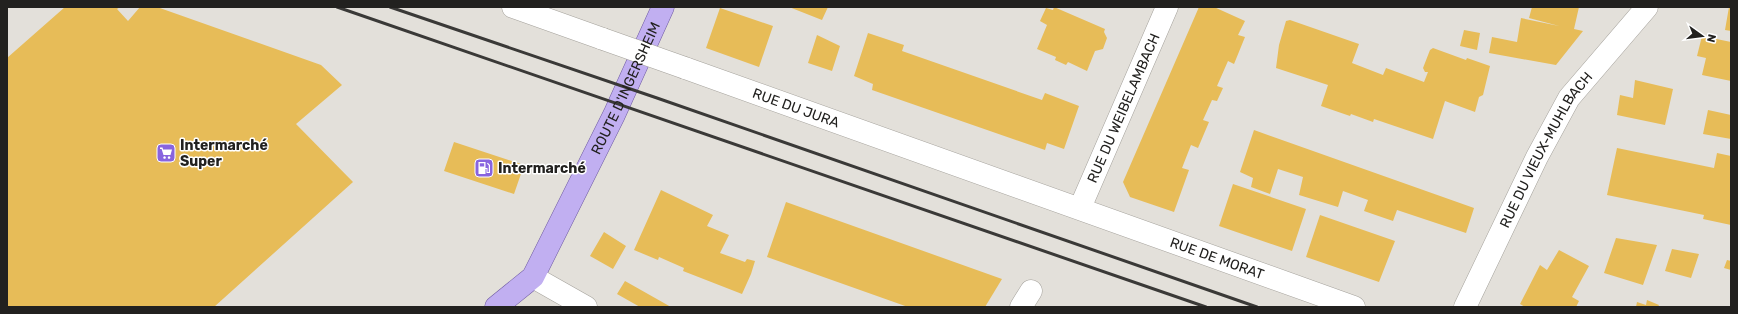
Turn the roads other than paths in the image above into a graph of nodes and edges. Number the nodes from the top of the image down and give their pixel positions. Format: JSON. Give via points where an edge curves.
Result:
{"nodes":[{"id":1,"x":513,"y":7,"type":"edge"},
{"id":2,"x":663,"y":7,"type":"edge"},
{"id":3,"x":1167,"y":7,"type":"edge"},
{"id":4,"x":1647,"y":7,"type":"edge"},
{"id":5,"x":1080,"y":208,"type":"junction"},
{"id":6,"x":533,"y":277,"type":"junction"},
{"id":7,"x":496,"y":307,"type":"edge"},
{"id":8,"x":586,"y":307,"type":"edge"},
{"id":9,"x":1354,"y":307,"type":"edge"},
{"id":10,"x":1465,"y":307,"type":"edge"}],
"edges":[{"from":1,"to":5,"type":"street","name":"RUE DU JURA","bridge":true},
{"from":2,"to":6,"type":"main road","name":"ROUTE D'INGERSHEIM","via":[[614,115]]},
{"from":3,"to":5,"type":"street","name":"RUE DU WEIBELAMBACH"},
{"from":4,"to":10,"type":"street","name":"RUE DU VIEUX-MUHLBACH","via":[[1569,98],[1537,157]]},
{"from":5,"to":9,"type":"street","name":"RUE DE MORAT"},
{"from":6,"to":7,"type":"main road","name":"ROUTE D'INGERSHEIM"},
{"from":6,"to":8,"type":"street"}]}
